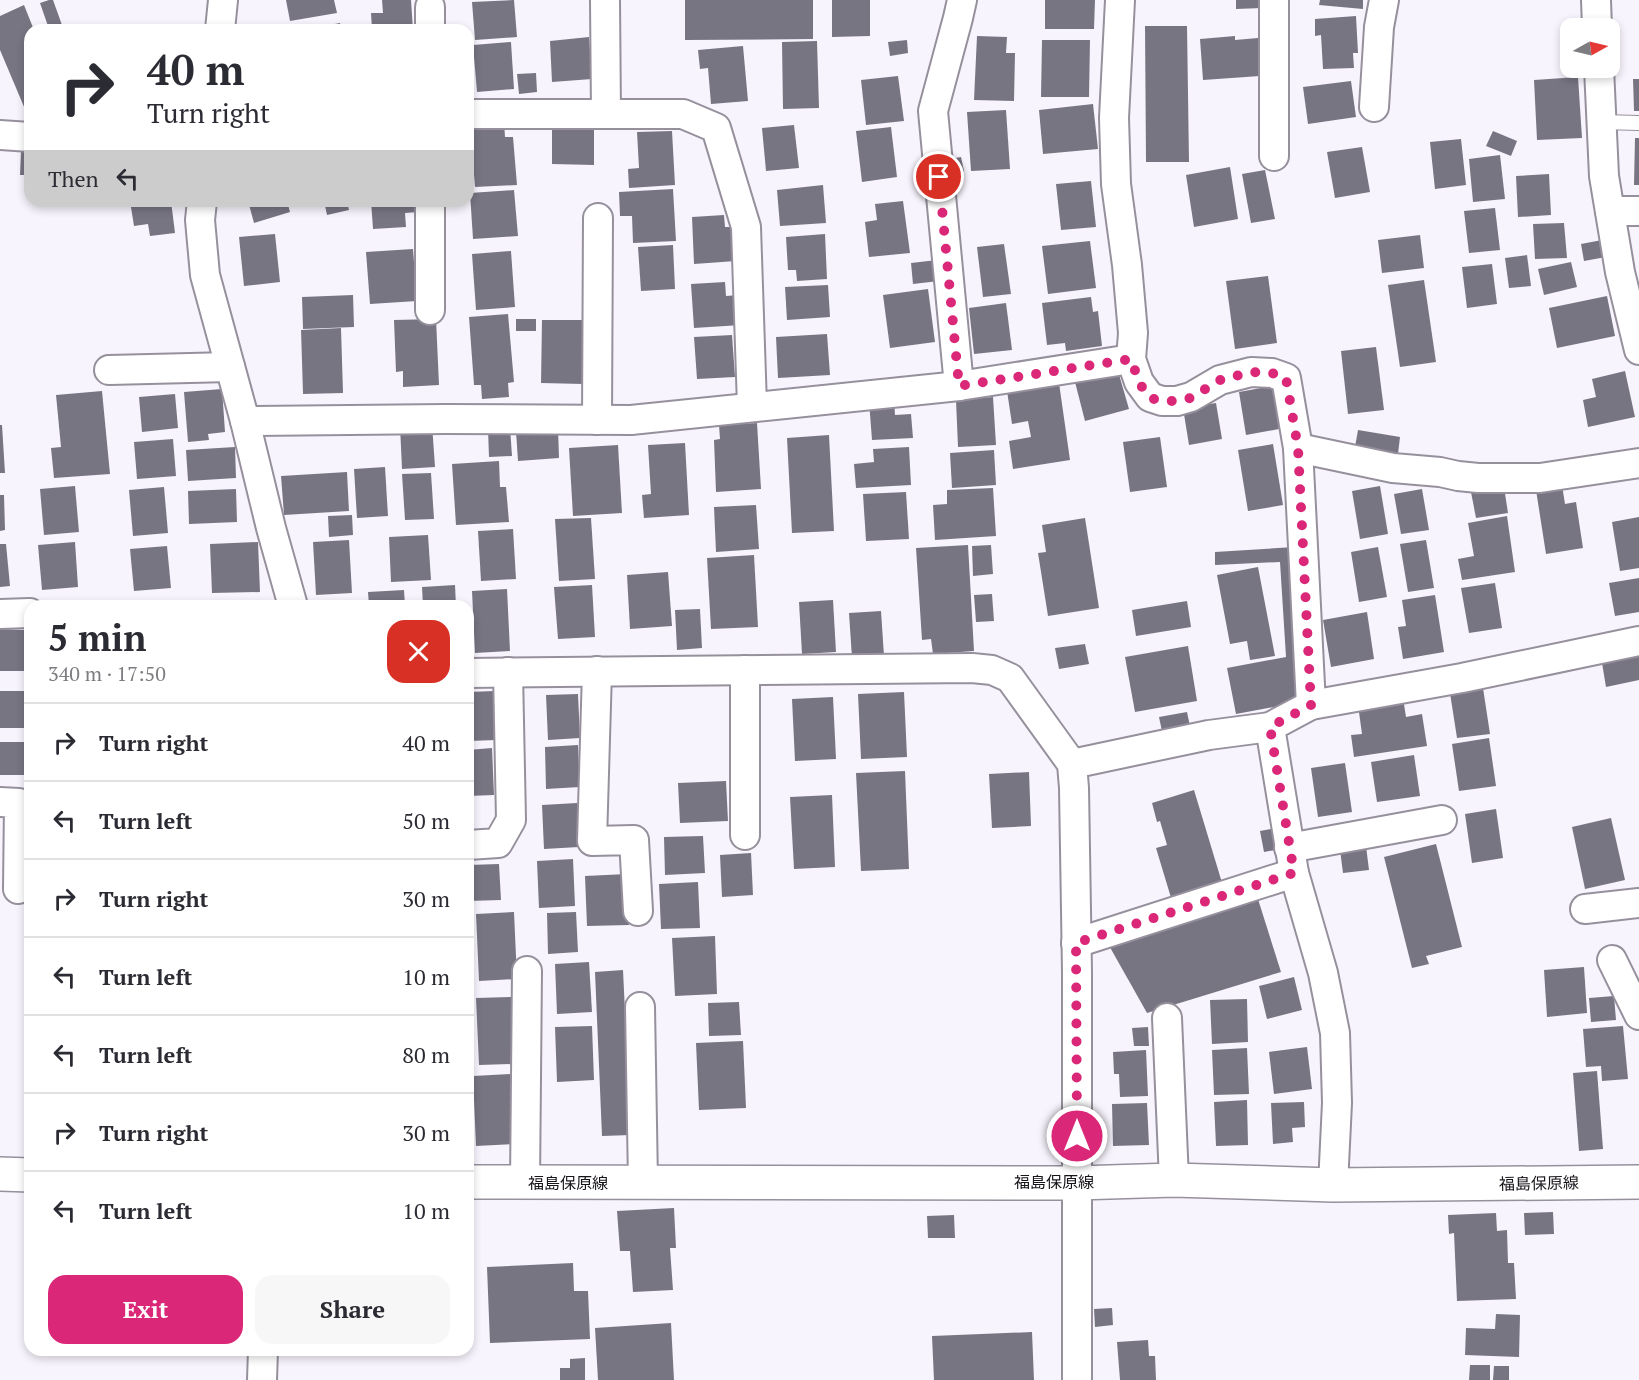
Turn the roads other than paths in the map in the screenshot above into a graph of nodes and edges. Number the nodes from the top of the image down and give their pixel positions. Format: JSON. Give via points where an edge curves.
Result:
{"nodes":[{"id":1,"x":223,"y":0,"type":"edge"},
{"id":2,"x":605,"y":0,"type":"edge"},
{"id":3,"x":962,"y":0,"type":"edge"},
{"id":4,"x":1120,"y":0,"type":"edge"},
{"id":5,"x":1274,"y":0,"type":"edge"},
{"id":6,"x":1384,"y":0,"type":"edge"},
{"id":7,"x":1596,"y":0,"type":"edge"},
{"id":8,"x":1597,"y":18,"type":"edge"},
{"id":9,"x":221,"y":24,"type":"edge"},
{"id":10,"x":1599,"y":78,"type":"edge"},
{"id":11,"x":1374,"y":107,"type":"dead end"},
{"id":12,"x":474,"y":114,"type":"edge"},
{"id":13,"x":606,"y":114,"type":"junction"},
{"id":14,"x":1601,"y":122,"type":"junction"},
{"id":15,"x":1639,"y":123,"type":"edge"},
{"id":16,"x":0,"y":135,"type":"edge"},
{"id":17,"x":24,"y":137,"type":"edge"},
{"id":18,"x":1275,"y":156,"type":"dead end"},
{"id":19,"x":201,"y":207,"type":"edge"},
{"id":20,"x":430,"y":207,"type":"edge"},
{"id":21,"x":1610,"y":211,"type":"junction"},
{"id":22,"x":1639,"y":211,"type":"edge"},
{"id":23,"x":598,"y":218,"type":"dead end"},
{"id":24,"x":430,"y":310,"type":"dead end"},
{"id":25,"x":1639,"y":350,"type":"edge"},
{"id":26,"x":1131,"y":359,"type":"junction"},
{"id":27,"x":230,"y":367,"type":"junction"},
{"id":28,"x":109,"y":370,"type":"dead end"},
{"id":29,"x":959,"y":386,"type":"junction"},
{"id":30,"x":752,"y":406,"type":"junction"},
{"id":31,"x":597,"y":420,"type":"junction"},
{"id":32,"x":245,"y":421,"type":"junction"},
{"id":33,"x":1298,"y":448,"type":"junction"},
{"id":34,"x":1639,"y":463,"type":"edge"},
{"id":35,"x":291,"y":600,"type":"edge"},
{"id":36,"x":24,"y":613,"type":"edge"},
{"id":37,"x":0,"y":614,"type":"edge"},
{"id":38,"x":1639,"y":641,"type":"edge"},
{"id":39,"x":745,"y":670,"type":"junction"},
{"id":40,"x":597,"y":671,"type":"junction"},
{"id":41,"x":474,"y":672,"type":"edge"},
{"id":42,"x":508,"y":672,"type":"junction"},
{"id":43,"x":1311,"y":705,"type":"junction"},
{"id":44,"x":1270,"y":727,"type":"junction"},
{"id":45,"x":1072,"y":764,"type":"junction"},
{"id":46,"x":0,"y":802,"type":"edge"},
{"id":47,"x":1442,"y":820,"type":"dead end"},
{"id":48,"x":745,"y":835,"type":"dead end"},
{"id":49,"x":474,"y":845,"type":"edge"},
{"id":50,"x":1291,"y":860,"type":"junction"},
{"id":51,"x":18,"y":889,"type":"dead end"},
{"id":52,"x":1639,"y":903,"type":"edge"},
{"id":53,"x":1585,"y":909,"type":"dead end"},
{"id":54,"x":638,"y":910,"type":"dead end"},
{"id":55,"x":1076,"y":943,"type":"junction"},
{"id":56,"x":1612,"y":960,"type":"dead end"},
{"id":57,"x":527,"y":970,"type":"dead end"},
{"id":58,"x":640,"y":1007,"type":"dead end"},
{"id":59,"x":1639,"y":1015,"type":"edge"},
{"id":60,"x":1167,"y":1018,"type":"dead end"},
{"id":61,"x":0,"y":1174,"type":"edge"},
{"id":62,"x":24,"y":1175,"type":"edge"},
{"id":63,"x":1174,"y":1180,"type":"junction"},
{"id":64,"x":474,"y":1182,"type":"edge"},
{"id":65,"x":1639,"y":1182,"type":"edge"},
{"id":66,"x":525,"y":1183,"type":"junction"},
{"id":67,"x":643,"y":1183,"type":"junction"},
{"id":68,"x":1077,"y":1183,"type":"junction"},
{"id":69,"x":1333,"y":1185,"type":"junction"},
{"id":70,"x":262,"y":1356,"type":"edge"},
{"id":71,"x":262,"y":1380,"type":"edge"},
{"id":72,"x":1077,"y":1380,"type":"edge"}],
"edges":[{"from":1,"to":9,"type":"street"},
{"from":2,"to":13,"type":"street"},
{"from":3,"to":29,"type":"street","via":[[933,111]]},
{"from":4,"to":26,"type":"street","via":[[1114,118],[1116,184],[1133,333]]},
{"from":5,"to":18,"type":"street"},
{"from":6,"to":11,"type":"street"},
{"from":7,"to":8,"type":"street"},
{"from":10,"to":14,"type":"street"},
{"from":12,"to":13,"type":"street"},
{"from":13,"to":30,"type":"street","via":[[682,114],[716,128],[746,226]]},
{"from":14,"to":15,"type":"lane"},
{"from":14,"to":21,"type":"street"},
{"from":16,"to":17,"type":"street"},
{"from":19,"to":27,"type":"street","via":[[205,275]]},
{"from":20,"to":24,"type":"street"},
{"from":21,"to":22,"type":"street"},
{"from":21,"to":25,"type":"street"},
{"from":23,"to":31,"type":"street"},
{"from":26,"to":29,"type":"street"},
{"from":26,"to":33,"type":"street","via":[[1145,392],[1162,401],[1191,398],[1220,380],[1251,372],[1286,378]]},
{"from":27,"to":28,"type":"street"},
{"from":27,"to":32,"type":"street"},
{"from":29,"to":30,"type":"street"},
{"from":30,"to":31,"type":"street","via":[[631,420]]},
{"from":31,"to":32,"type":"street"},
{"from":32,"to":35,"type":"street"},
{"from":33,"to":34,"type":"street","via":[[1392,468],[1478,478],[1540,478]]},
{"from":33,"to":43,"type":"street"},
{"from":36,"to":37,"type":"street"},
{"from":38,"to":43,"type":"street"},
{"from":39,"to":40,"type":"street"},
{"from":39,"to":45,"type":"street","via":[[992,670],[1010,678]]},
{"from":39,"to":48,"type":"street"},
{"from":40,"to":42,"type":"street"},
{"from":40,"to":54,"type":"street","via":[[592,841],[634,840]]},
{"from":41,"to":42,"type":"street"},
{"from":42,"to":49,"type":"street","via":[[511,820],[498,843]]},
{"from":43,"to":44,"type":"street"},
{"from":44,"to":45,"type":"street","via":[[1209,735]]},
{"from":44,"to":50,"type":"street"},
{"from":45,"to":55,"type":"street"},
{"from":46,"to":51,"type":"street","via":[[19,803]]},
{"from":47,"to":50,"type":"street"},
{"from":50,"to":55,"type":"street"},
{"from":50,"to":69,"type":"street","via":[[1323,973],[1335,1033]]},
{"from":52,"to":53,"type":"street"},
{"from":55,"to":68,"type":"street"},
{"from":56,"to":59,"type":"street"},
{"from":57,"to":66,"type":"street"},
{"from":58,"to":67,"type":"street"},
{"from":60,"to":63,"type":"street"},
{"from":61,"to":62,"type":"main road"},
{"from":63,"to":68,"type":"main road","name":"福島保原線"},
{"from":63,"to":69,"type":"main road","name":"福島保原線"},
{"from":64,"to":66,"type":"main road","name":"福島保原線"},
{"from":65,"to":69,"type":"main road","name":"福島保原線"},
{"from":66,"to":67,"type":"main road","name":"福島保原線"},
{"from":67,"to":68,"type":"main road","name":"福島保原線"},
{"from":68,"to":72,"type":"street"},
{"from":70,"to":71,"type":"street"}]}
